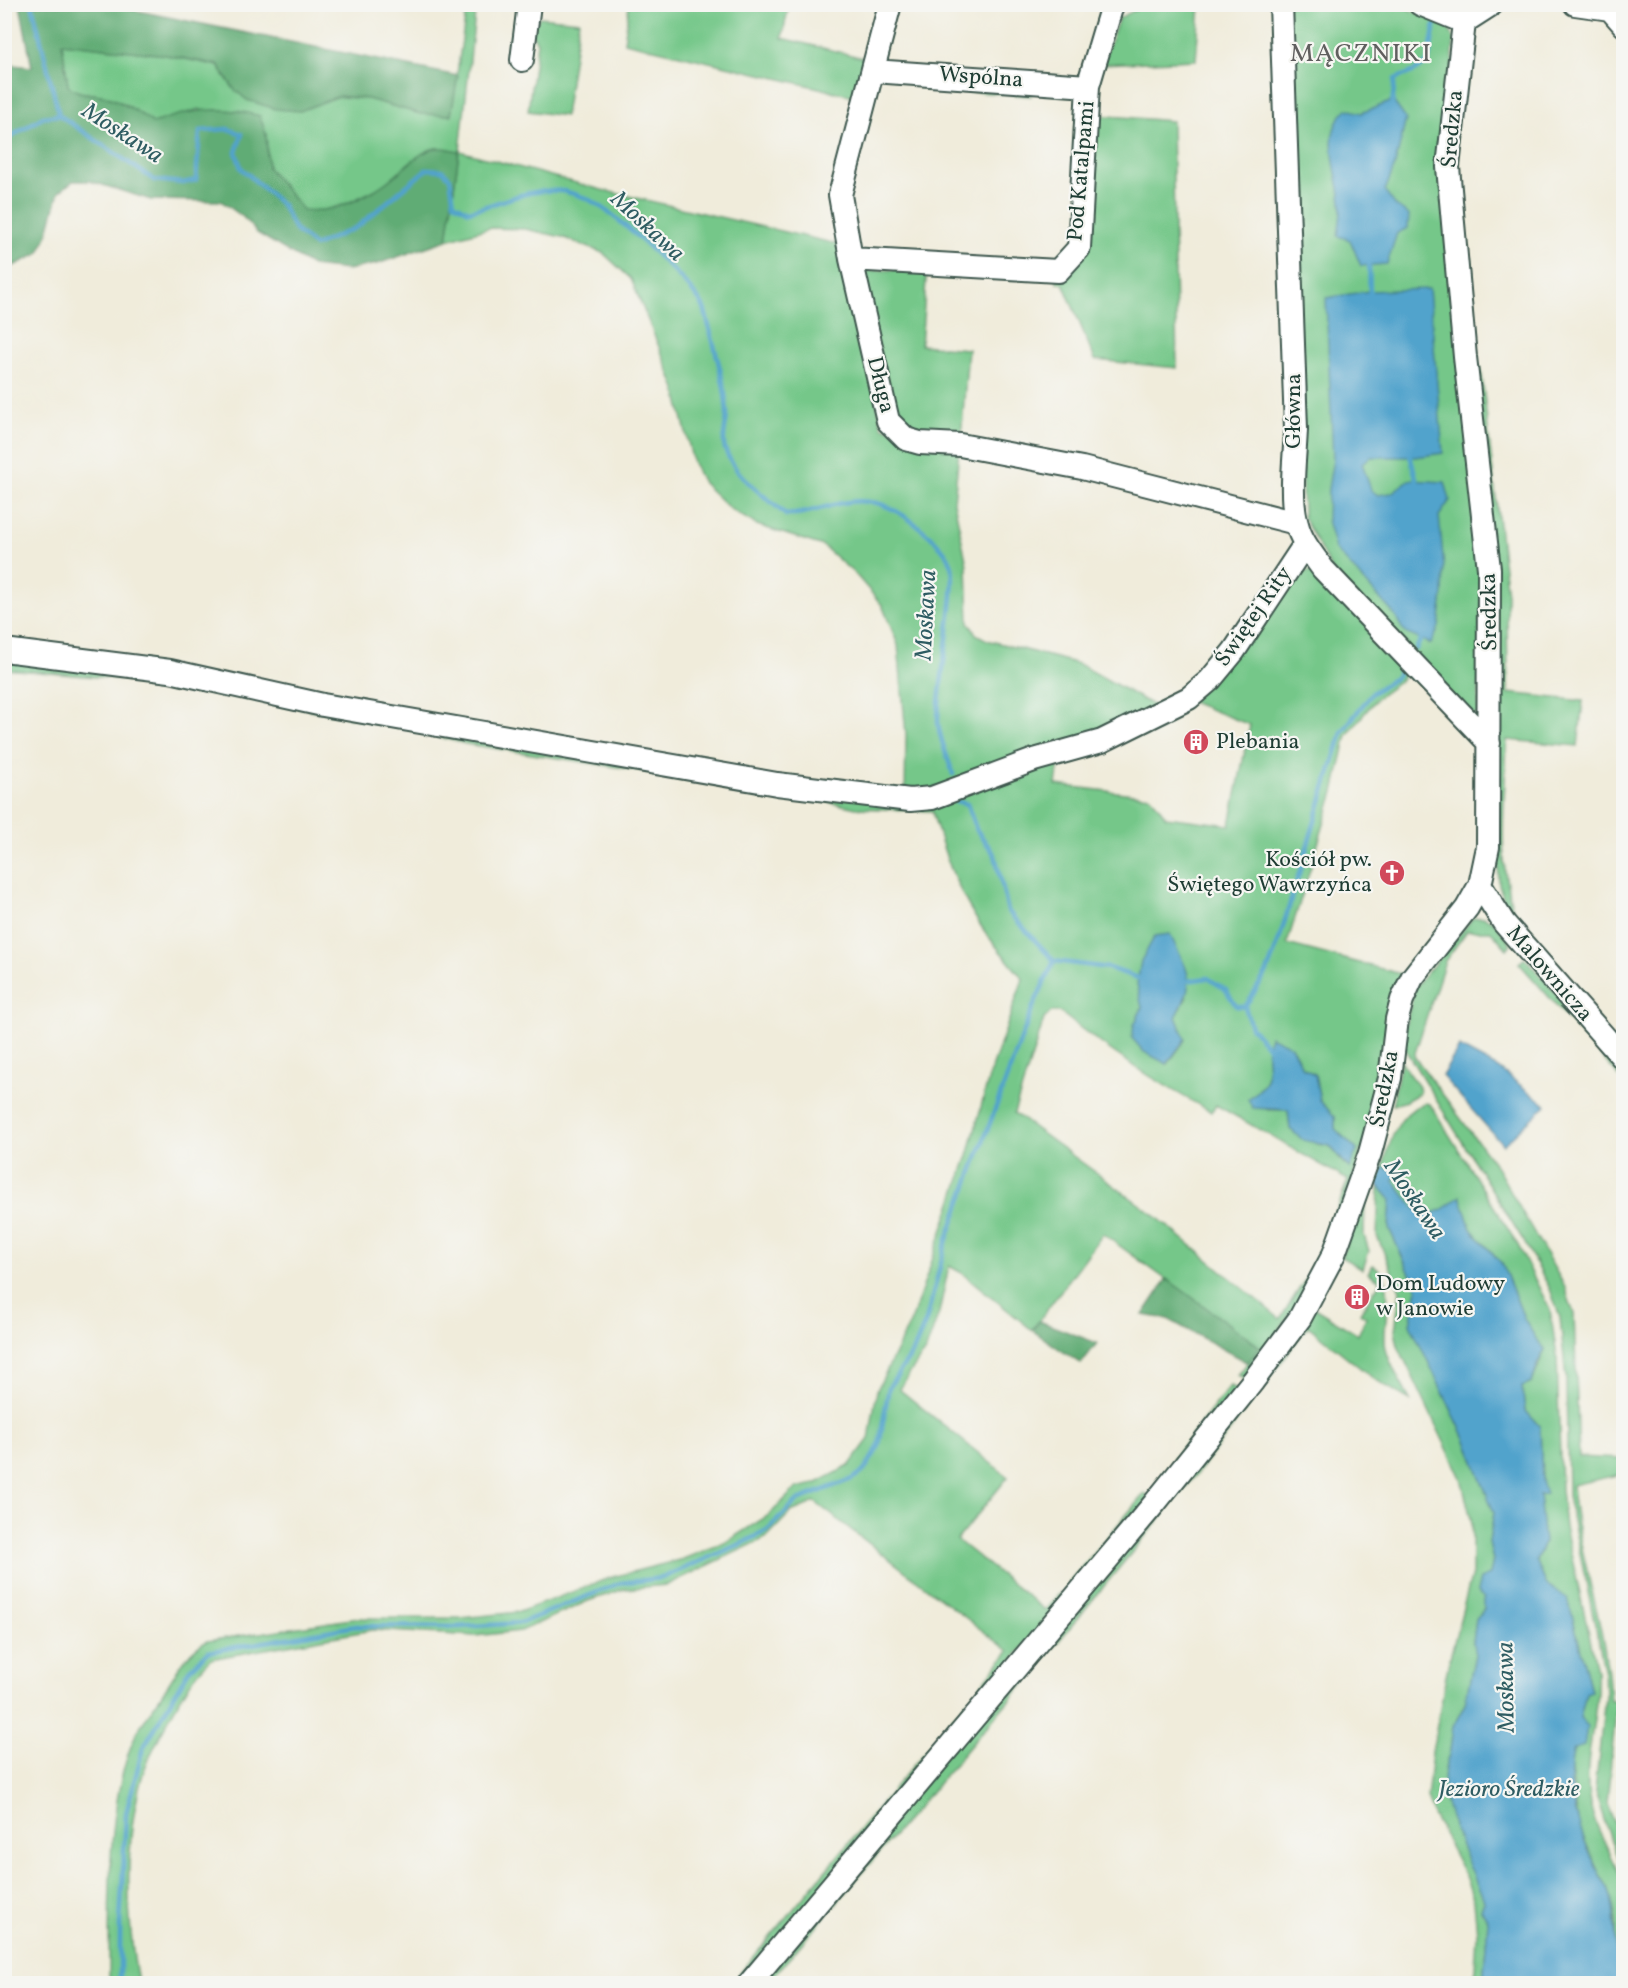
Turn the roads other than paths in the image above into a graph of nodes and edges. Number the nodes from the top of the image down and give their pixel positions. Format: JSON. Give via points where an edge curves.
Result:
{"nodes":[{"id":1,"x":529,"y":4,"type":"edge"},
{"id":2,"x":890,"y":4,"type":"edge"},
{"id":3,"x":1106,"y":4,"type":"edge"},
{"id":4,"x":1281,"y":4,"type":"edge"},
{"id":5,"x":1420,"y":4,"type":"edge"},
{"id":6,"x":1492,"y":4,"type":"edge"},
{"id":7,"x":1575,"y":4,"type":"edge"},
{"id":8,"x":1114,"y":5,"type":"edge"},
{"id":9,"x":1464,"y":22,"type":"junction"},
{"id":10,"x":1622,"y":22,"type":"edge"},
{"id":11,"x":522,"y":60,"type":"dead end"},
{"id":12,"x":873,"y":71,"type":"junction"},
{"id":13,"x":1089,"y":86,"type":"junction"},
{"id":14,"x":851,"y":259,"type":"junction"},
{"id":15,"x":1301,"y":533,"type":"junction"},
{"id":16,"x":4,"y":650,"type":"edge"},
{"id":17,"x":1489,"y":743,"type":"junction"},
{"id":18,"x":1480,"y":885,"type":"junction"},
{"id":19,"x":1623,"y":1059,"type":"edge"},
{"id":20,"x":749,"y":1983,"type":"edge"}],
"edges":[{"from":1,"to":11,"type":"street"},
{"from":2,"to":12,"type":"street","name":"Długa"},
{"from":3,"to":8,"type":"street"},
{"from":4,"to":15,"type":"street","name":"Główna","via":[[1296,429],[1294,476]]},
{"from":5,"to":9,"type":"street"},
{"from":6,"to":9,"type":"street"},
{"from":7,"to":10,"type":"street","via":[[1610,9]]},
{"from":8,"to":13,"type":"street","name":"Pod Katalpami"},
{"from":9,"to":17,"type":"street","name":"Średzka","via":[[1448,166],[1489,569]]},
{"from":12,"to":13,"type":"street","name":"Wspólna"},
{"from":12,"to":14,"type":"street","name":"Długa","via":[[840,195]]},
{"from":13,"to":14,"type":"street","name":"Pod Katalpami","via":[[1079,248],[1058,271]]},
{"from":14,"to":15,"type":"street","name":"Długa","via":[[888,421],[906,439],[1082,468]]},
{"from":15,"to":16,"type":"street","name":"Świętej Rity","via":[[1234,651],[1189,698],[1102,741],[932,798],[889,800],[777,784],[323,705],[170,671]]},
{"from":15,"to":17,"type":"street","via":[[1323,569]]},
{"from":17,"to":18,"type":"street","name":"Średzka","via":[[1488,847]]},
{"from":18,"to":19,"type":"street","name":"Malownicza","via":[[1504,923]]},
{"from":18,"to":20,"type":"street","name":"Średzka","via":[[1467,908],[1412,978],[1402,1000],[1385,1101],[1370,1153],[1334,1254],[1300,1318],[1154,1504]]}]}
